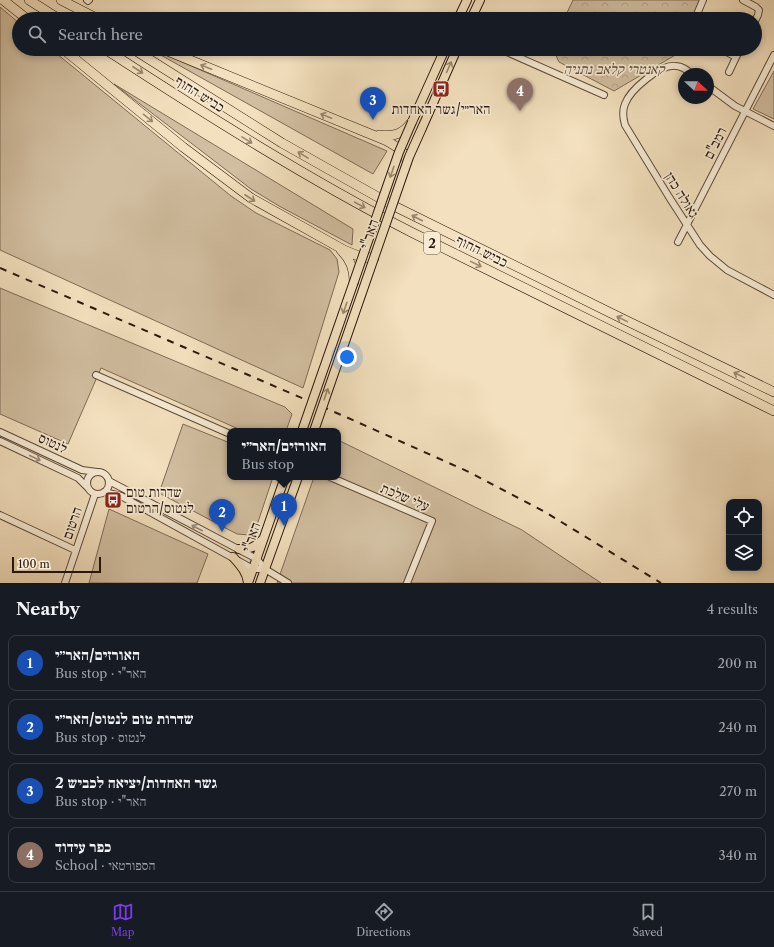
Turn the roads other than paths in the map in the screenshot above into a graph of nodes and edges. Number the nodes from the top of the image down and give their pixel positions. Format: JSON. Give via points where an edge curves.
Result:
{"nodes":[{"id":1,"x":3,"y":0,"type":"edge"},
{"id":2,"x":29,"y":0,"type":"edge"},
{"id":3,"x":58,"y":0,"type":"edge"},
{"id":4,"x":61,"y":0,"type":"edge"},
{"id":5,"x":467,"y":0,"type":"edge"},
{"id":6,"x":480,"y":0,"type":"edge"},
{"id":7,"x":703,"y":0,"type":"edge"},
{"id":8,"x":743,"y":0,"type":"edge"},
{"id":9,"x":18,"y":12,"type":"edge"},
{"id":10,"x":48,"y":12,"type":"edge"},
{"id":11,"x":76,"y":12,"type":"edge"},
{"id":12,"x":84,"y":12,"type":"edge"},
{"id":13,"x":461,"y":12,"type":"edge"},
{"id":14,"x":474,"y":12,"type":"edge"},
{"id":15,"x":698,"y":12,"type":"edge"},
{"id":16,"x":759,"y":12,"type":"edge"},
{"id":17,"x":774,"y":55,"type":"edge"},
{"id":18,"x":72,"y":56,"type":"edge"},
{"id":19,"x":116,"y":56,"type":"edge"},
{"id":20,"x":144,"y":56,"type":"edge"},
{"id":21,"x":180,"y":56,"type":"edge"},
{"id":22,"x":442,"y":56,"type":"edge"},
{"id":23,"x":454,"y":56,"type":"edge"},
{"id":24,"x":516,"y":56,"type":"edge"},
{"id":25,"x":736,"y":57,"type":"edge"},
{"id":26,"x":683,"y":68,"type":"edge"},
{"id":27,"x":729,"y":72,"type":"dead end"},
{"id":28,"x":714,"y":91,"type":"edge"},
{"id":29,"x":604,"y":95,"type":"dead end"},
{"id":30,"x":745,"y":110,"type":"junction"},
{"id":31,"x":411,"y":123,"type":"junction"},
{"id":32,"x":774,"y":126,"type":"edge"},
{"id":33,"x":366,"y":132,"type":"junction"},
{"id":34,"x":400,"y":149,"type":"junction"},
{"id":35,"x":407,"y":162,"type":"junction"},
{"id":36,"x":687,"y":225,"type":"junction"},
{"id":37,"x":678,"y":242,"type":"dead end"},
{"id":38,"x":333,"y":244,"type":"junction"},
{"id":39,"x":362,"y":257,"type":"junction"},
{"id":40,"x":374,"y":258,"type":"junction"},
{"id":41,"x":354,"y":282,"type":"junction"},
{"id":42,"x":774,"y":294,"type":"edge"},
{"id":43,"x":96,"y":375,"type":"dead end"},
{"id":44,"x":774,"y":392,"type":"edge"},
{"id":45,"x":774,"y":411,"type":"edge"},
{"id":46,"x":303,"y":428,"type":"edge"},
{"id":47,"x":315,"y":428,"type":"edge"},
{"id":48,"x":0,"y":432,"type":"edge"},
{"id":49,"x":227,"y":433,"type":"edge"},
{"id":50,"x":0,"y":441,"type":"edge"},
{"id":51,"x":97,"y":472,"type":"junction"},
{"id":52,"x":285,"y":480,"type":"edge"},
{"id":53,"x":297,"y":480,"type":"edge"},
{"id":54,"x":337,"y":480,"type":"edge"},
{"id":55,"x":109,"y":481,"type":"junction"},
{"id":56,"x":88,"y":488,"type":"junction"},
{"id":57,"x":104,"y":492,"type":"junction"},
{"id":58,"x":95,"y":494,"type":"junction"},
{"id":59,"x":0,"y":515,"type":"edge"},
{"id":60,"x":264,"y":537,"type":"junction"},
{"id":61,"x":239,"y":549,"type":"junction"},
{"id":62,"x":76,"y":550,"type":"junction"},
{"id":63,"x":232,"y":557,"type":"junction"},
{"id":64,"x":257,"y":559,"type":"junction"},
{"id":65,"x":253,"y":569,"type":"junction"},
{"id":66,"x":265,"y":569,"type":"junction"},
{"id":67,"x":65,"y":583,"type":"edge"},
{"id":68,"x":248,"y":583,"type":"edge"},
{"id":69,"x":260,"y":583,"type":"edge"},
{"id":70,"x":288,"y":583,"type":"edge"},
{"id":71,"x":407,"y":583,"type":"edge"}],
"edges":[{"from":1,"to":9,"type":"highway"},
{"from":2,"to":10,"type":"highway"},
{"from":3,"to":11,"type":"highway"},
{"from":4,"to":12,"type":"highway"},
{"from":5,"to":13,"type":"main road"},
{"from":6,"to":14,"type":"main road"},
{"from":7,"to":15,"type":"street"},
{"from":8,"to":16,"type":"street","via":[[756,6]]},
{"from":17,"to":30,"type":"street","name":"רמב\"ם"},
{"from":18,"to":38,"type":"highway","one_way":true,"via":[[225,179],[260,204]]},
{"from":19,"to":45,"type":"highway","name":"כביש החוף","number":"2","one_way":true,"via":[[248,140],[356,203]]},
{"from":44,"to":20,"type":"highway","name":"כביש החוף","number":"2","one_way":true,"via":[[392,205],[282,143]]},
{"from":33,"to":21,"type":"highway","one_way":true},
{"from":22,"to":31,"type":"main road","name":"האר\"י"},
{"from":35,"to":23,"type":"main road","name":"האר\"י","one_way":true,"bridge":true},
{"from":24,"to":29,"type":"street"},
{"from":25,"to":27,"type":"street"},
{"from":26,"to":36,"type":"street","name":"גאולה כהן","via":[[669,66],[654,73],[629,96],[623,118]]},
{"from":28,"to":30,"type":"street"},
{"from":30,"to":32,"type":"street"},
{"from":30,"to":36,"type":"street","name":"רמב\"ם"},
{"from":31,"to":33,"type":"highway","via":[[397,134],[384,136]]},
{"from":31,"to":34,"type":"main road","name":"האר\"י","bridge":true},
{"from":33,"to":34,"type":"highway"},
{"from":34,"to":35,"type":"highway","bridge":true},
{"from":34,"to":39,"type":"main road","name":"האר\"י","one_way":true,"bridge":true},
{"from":35,"to":40,"type":"main road","name":"האר\"י","bridge":true},
{"from":36,"to":37,"type":"street","name":"רמב\"ם"},
{"from":36,"to":42,"type":"street","name":"גאולה כהן","via":[[705,251],[721,266]]},
{"from":38,"to":39,"type":"highway"},
{"from":38,"to":41,"type":"highway","via":[[351,262]]},
{"from":39,"to":40,"type":"highway","bridge":true},
{"from":39,"to":41,"type":"main road","name":"האר\"י","bridge":true},
{"from":47,"to":40,"type":"main road","name":"האר\"י","one_way":true,"bridge":true},
{"from":41,"to":46,"type":"main road","name":"האר\"י","one_way":true,"bridge":true},
{"from":43,"to":49,"type":"street"},
{"from":48,"to":51,"type":"street","name":"לנטוס","via":[[82,470]]},
{"from":50,"to":56,"type":"street","name":"לנטוס","one_way":true,"via":[[78,478]]},
{"from":51,"to":55,"type":"street","via":[[106,476]]},
{"from":51,"to":56,"type":"street","via":[[88,478]]},
{"from":52,"to":60,"type":"main road","name":"האר\"י"},
{"from":53,"to":66,"type":"main road","name":"האר\"י"},
{"from":54,"to":71,"type":"street","name":"עלי שלכת","via":[[432,521]]},
{"from":55,"to":57,"type":"street"},
{"from":61,"to":55,"type":"street","one_way":true},
{"from":56,"to":58,"type":"street"},
{"from":57,"to":58,"type":"street"},
{"from":57,"to":63,"type":"street","via":[[121,496]]},
{"from":58,"to":62,"type":"street","name":"הרטום"},
{"from":59,"to":62,"type":"street"},
{"from":60,"to":61,"type":"main road","via":[[254,547]]},
{"from":60,"to":64,"type":"main road","name":"האר\"י"},
{"from":61,"to":64,"type":"street"},
{"from":62,"to":67,"type":"street","name":"הרטום"},
{"from":63,"to":65,"type":"street"},
{"from":63,"to":68,"type":"main road","via":[[243,569]]},
{"from":64,"to":65,"type":"main road","name":"האר\"י"},
{"from":64,"to":66,"type":"street"},
{"from":65,"to":66,"type":"street"},
{"from":65,"to":68,"type":"main road","name":"האר\"י"},
{"from":66,"to":69,"type":"main road","name":"האר\"י"},
{"from":66,"to":70,"type":"street"}]}
